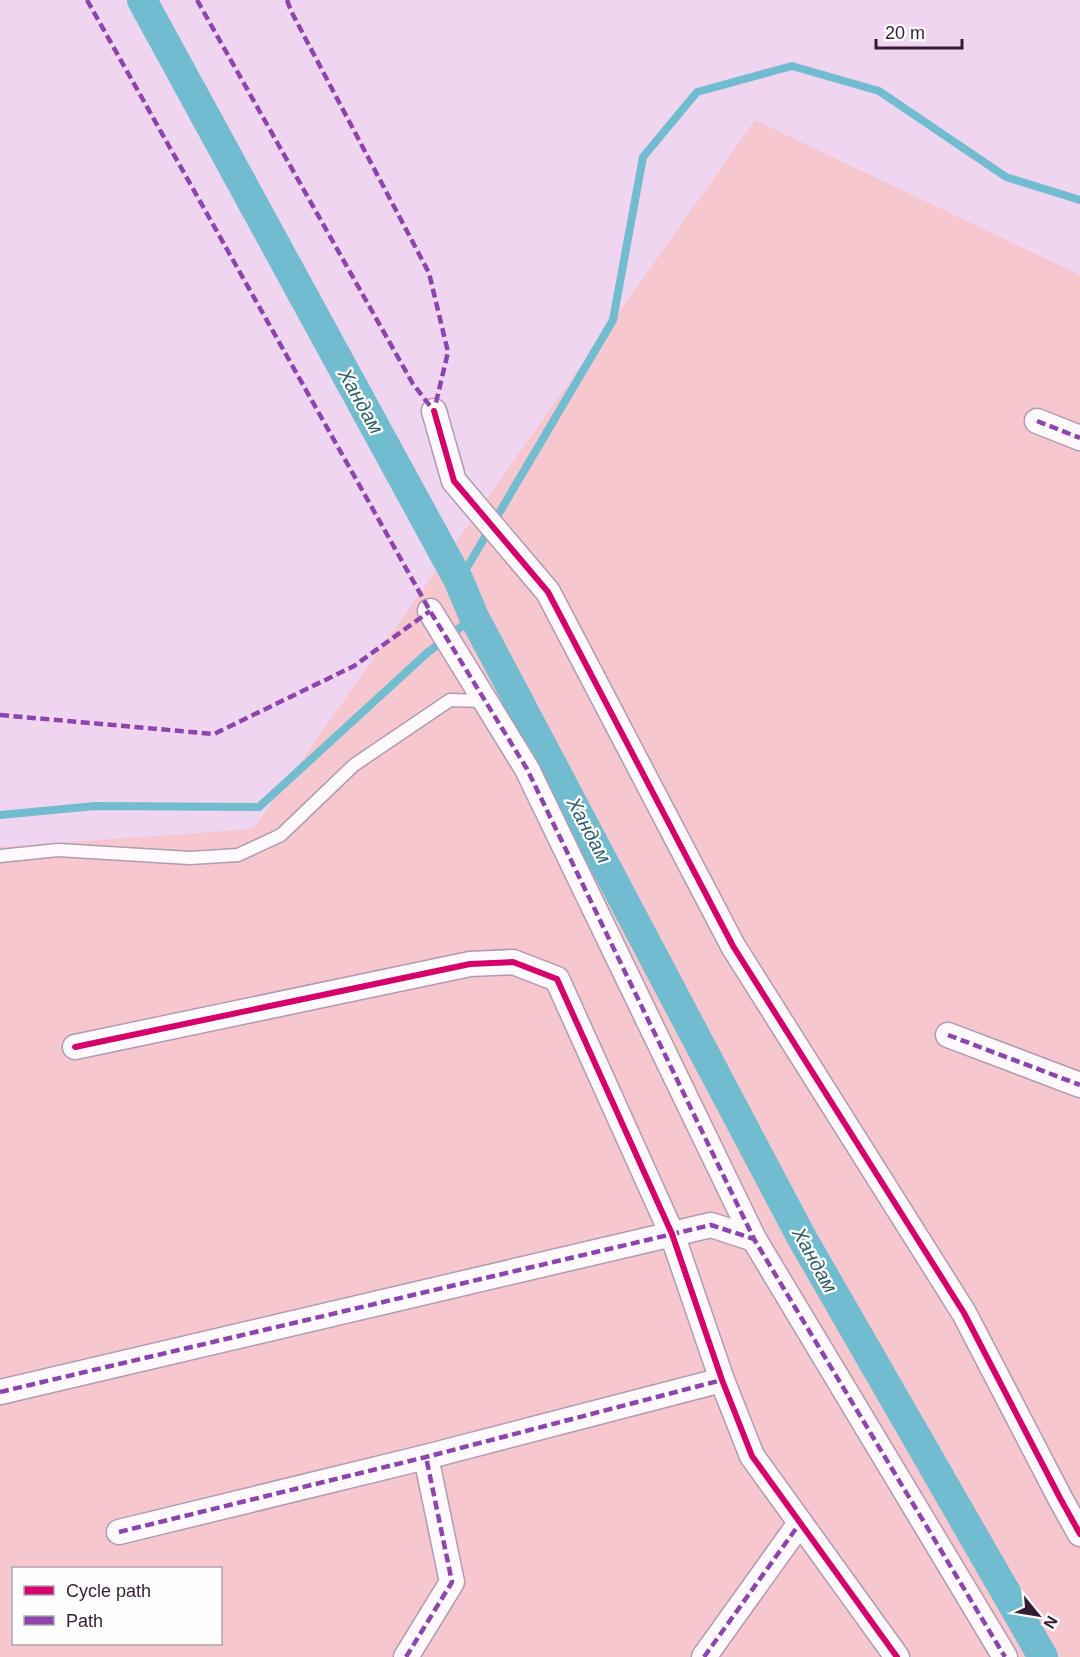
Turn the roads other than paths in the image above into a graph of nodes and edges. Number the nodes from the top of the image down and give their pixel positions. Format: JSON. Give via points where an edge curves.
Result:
{"nodes":[{"id":1,"x":434,"y":411,"type":"dead end"},
{"id":2,"x":1037,"y":421,"type":"dead end"},
{"id":3,"x":1080,"y":438,"type":"edge"},
{"id":4,"x":430,"y":611,"type":"dead end"},
{"id":5,"x":485,"y":701,"type":"junction"},
{"id":6,"x":0,"y":856,"type":"edge"},
{"id":7,"x":948,"y":1035,"type":"dead end"},
{"id":8,"x":75,"y":1047,"type":"dead end"},
{"id":9,"x":1080,"y":1085,"type":"edge"},
{"id":10,"x":672,"y":1234,"type":"junction"},
{"id":11,"x":754,"y":1239,"type":"junction"},
{"id":12,"x":722,"y":1380,"type":"junction"},
{"id":13,"x":0,"y":1392,"type":"edge"},
{"id":14,"x":426,"y":1457,"type":"junction"},
{"id":15,"x":800,"y":1522,"type":"junction"},
{"id":16,"x":119,"y":1532,"type":"dead end"},
{"id":17,"x":1080,"y":1534,"type":"edge"},
{"id":18,"x":406,"y":1657,"type":"edge"},
{"id":19,"x":704,"y":1657,"type":"edge"},
{"id":20,"x":897,"y":1657,"type":"edge"},
{"id":21,"x":1005,"y":1657,"type":"edge"}],
"edges":[{"from":1,"to":17,"type":"street","via":[[454,481],[548,592],[733,946],[964,1313]]},
{"from":2,"to":3,"type":"street"},
{"from":4,"to":5,"type":"street"},
{"from":5,"to":6,"type":"lane","via":[[450,700],[354,765],[280,835],[238,855],[190,858],[58,850]]},
{"from":5,"to":11,"type":"street","via":[[527,769]]},
{"from":7,"to":9,"type":"street"},
{"from":8,"to":10,"type":"street","via":[[470,964],[513,962],[558,979]]},
{"from":10,"to":11,"type":"street","via":[[711,1225]]},
{"from":10,"to":12,"type":"street"},
{"from":10,"to":13,"type":"street"},
{"from":11,"to":21,"type":"street"},
{"from":12,"to":14,"type":"street"},
{"from":12,"to":15,"type":"street","via":[[752,1456]]},
{"from":14,"to":16,"type":"street"},
{"from":14,"to":18,"type":"street","via":[[452,1582]]},
{"from":15,"to":19,"type":"street"},
{"from":15,"to":20,"type":"street"}]}
